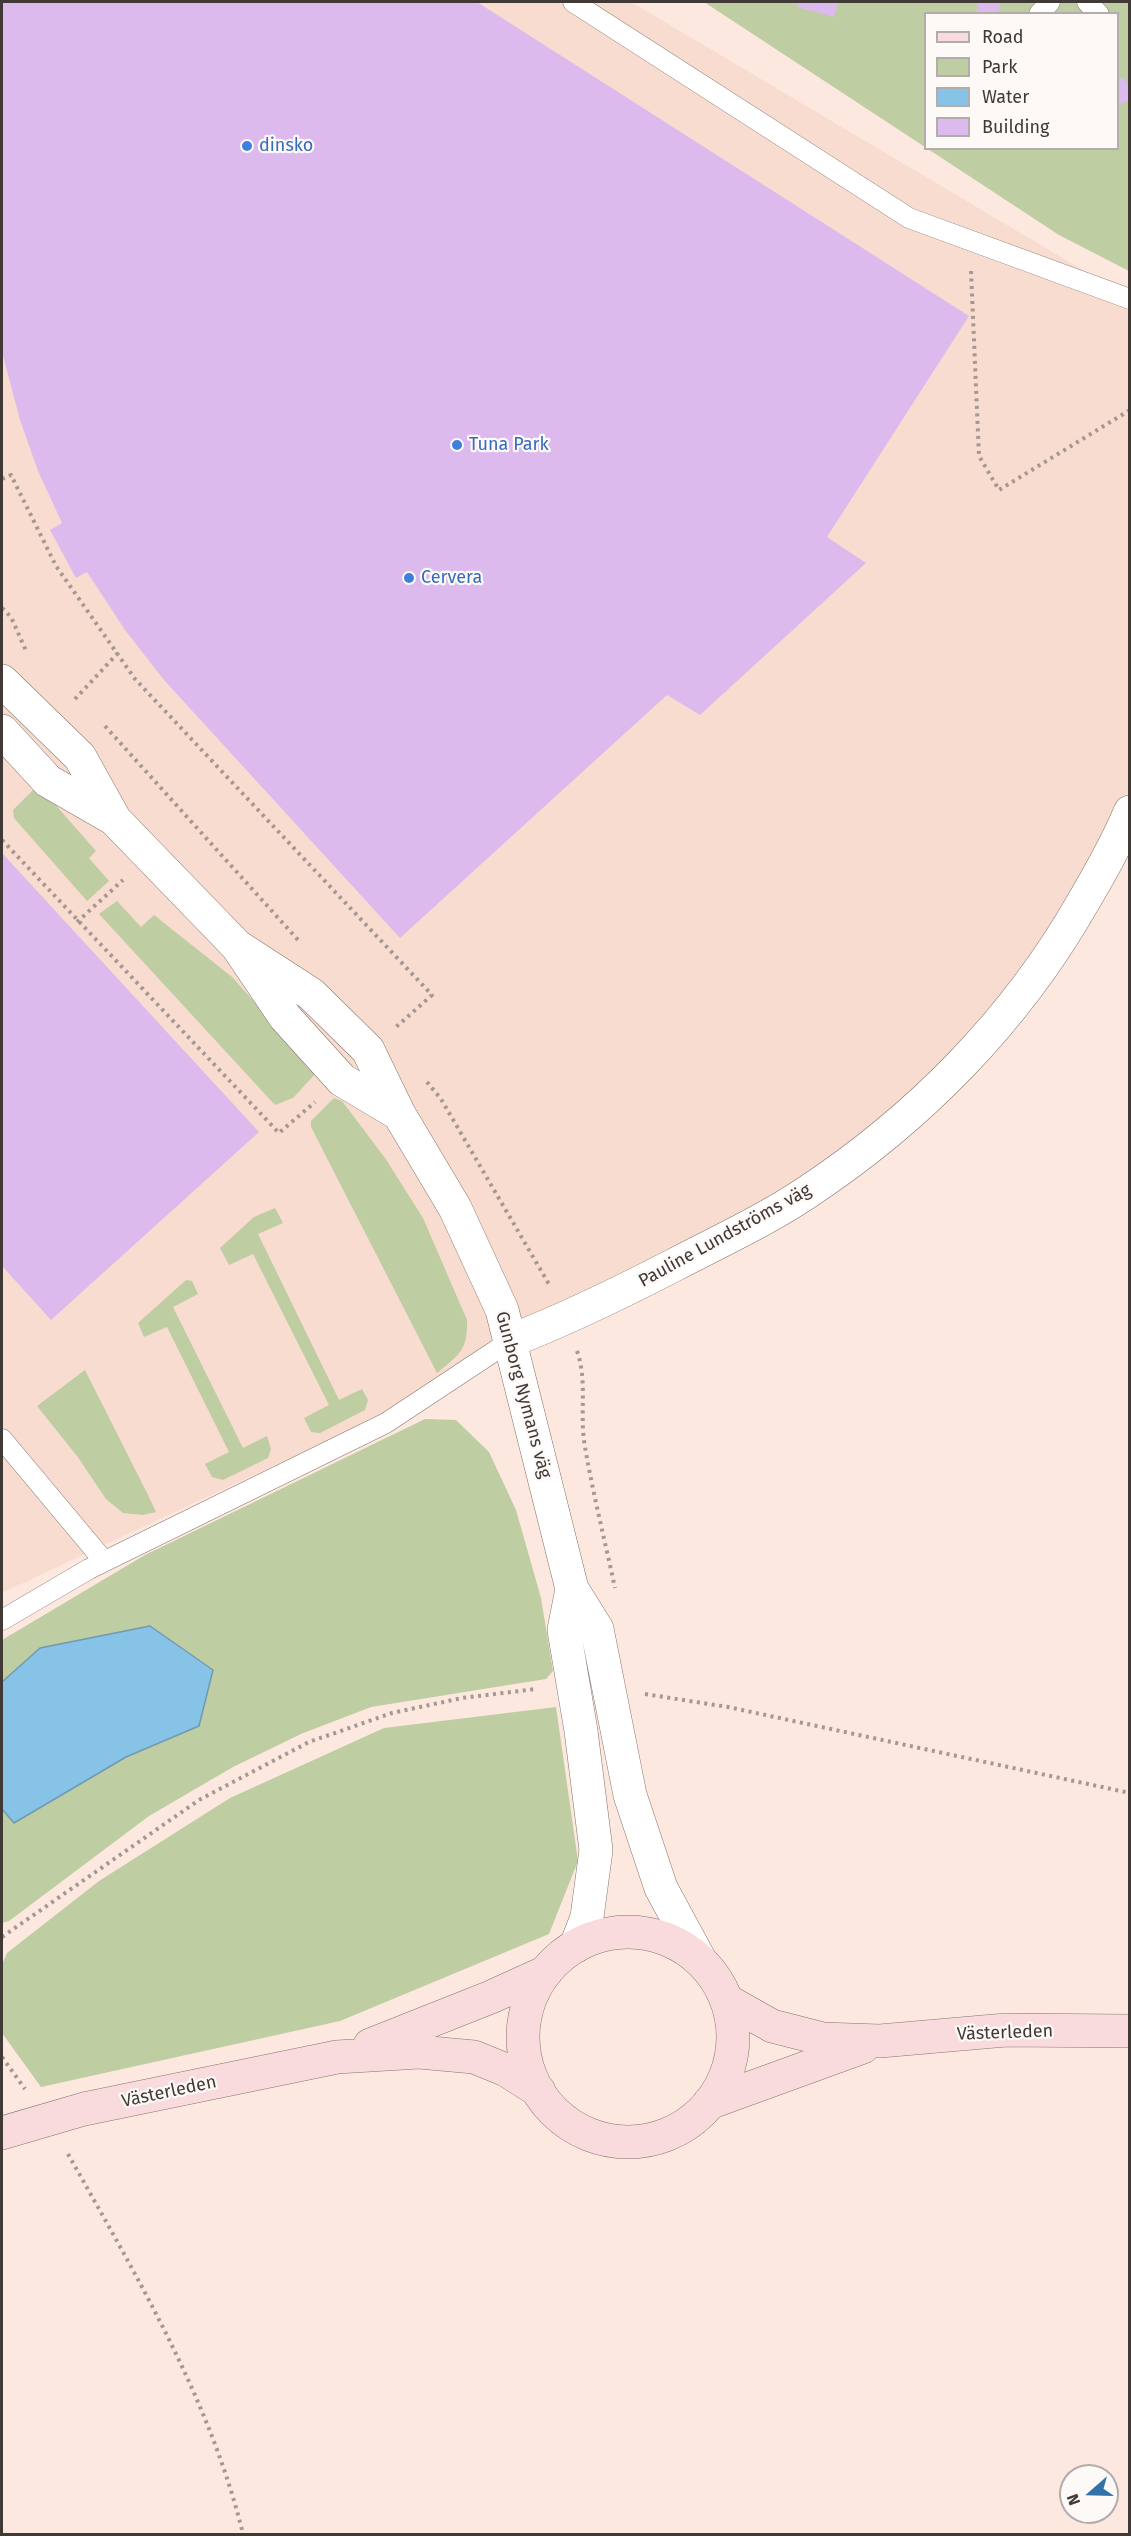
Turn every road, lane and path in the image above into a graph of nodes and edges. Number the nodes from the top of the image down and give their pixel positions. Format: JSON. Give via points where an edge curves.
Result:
{"nodes":[{"id":1,"x":573,"y":2,"type":"edge"},
{"id":2,"x":1050,"y":2,"type":"edge"},
{"id":3,"x":1038,"y":12,"type":"edge"},
{"id":4,"x":969,"y":240,"type":"junction"},
{"id":5,"x":1130,"y":299,"type":"edge"},
{"id":6,"x":1130,"y":410,"type":"edge"},
{"id":7,"x":2,"y":479,"type":"edge"},
{"id":8,"x":118,"y":653,"type":"junction"},
{"id":9,"x":2,"y":681,"type":"edge"},
{"id":10,"x":75,"y":699,"type":"dead end"},
{"id":11,"x":2,"y":731,"type":"edge"},
{"id":12,"x":1130,"y":812,"type":"edge"},
{"id":13,"x":115,"y":820,"type":"junction"},
{"id":14,"x":2,"y":840,"type":"edge"},
{"id":15,"x":123,"y":880,"type":"dead end"},
{"id":16,"x":77,"y":922,"type":"junction"},
{"id":17,"x":393,"y":1030,"type":"dead end"},
{"id":18,"x":318,"y":1100,"type":"dead end"},
{"id":19,"x":510,"y":1341,"type":"junction"},
{"id":20,"x":2,"y":1439,"type":"edge"},
{"id":21,"x":104,"y":1561,"type":"junction"},
{"id":22,"x":572,"y":1589,"type":"junction"},
{"id":23,"x":2,"y":1620,"type":"edge"},
{"id":24,"x":533,"y":1689,"type":"dead end"},
{"id":25,"x":636,"y":1692,"type":"dead end"},
{"id":26,"x":1130,"y":1793,"type":"edge"},
{"id":27,"x":2,"y":1937,"type":"edge"},
{"id":28,"x":576,"y":1946,"type":"junction"},
{"id":29,"x":699,"y":1960,"type":"junction"},
{"id":30,"x":546,"y":1972,"type":"junction"},
{"id":31,"x":726,"y":2000,"type":"junction"},
{"id":32,"x":1130,"y":2031,"type":"edge"},
{"id":33,"x":880,"y":2041,"type":"junction"},
{"id":34,"x":2,"y":2056,"type":"edge"},
{"id":35,"x":337,"y":2057,"type":"junction"},
{"id":36,"x":26,"y":2090,"type":"dead end"},
{"id":37,"x":539,"y":2091,"type":"junction"},
{"id":38,"x":709,"y":2103,"type":"junction"},
{"id":39,"x":2,"y":2133,"type":"edge"},
{"id":40,"x":68,"y":2154,"type":"dead end"},
{"id":41,"x":243,"y":2535,"type":"edge"}],
"edges":[{"from":1,"to":4,"type":"lane","via":[[909,218]]},
{"from":2,"to":3,"type":"lane"},
{"from":4,"to":5,"type":"lane"},
{"from":4,"to":6,"type":"path","via":[[979,456],[999,490]]},
{"from":7,"to":8,"type":"path","via":[[11,475],[56,566]]},
{"from":8,"to":10,"type":"path"},
{"from":8,"to":17,"type":"path","via":[[135,679],[432,995]]},
{"from":9,"to":13,"type":"street","name":"Gunborg Nymans väg","via":[[80,757]]},
{"from":11,"to":13,"type":"street","name":"Gunborg Nymans väg","via":[[48,781]]},
{"from":12,"to":19,"type":"street","name":"Pauline Lundströms väg","via":[[1053,953],[976,1049],[912,1113],[806,1194],[574,1316]]},
{"from":13,"to":19,"type":"street","name":"Gunborg Nymans väg","via":[[237,945],[311,994],[368,1050],[399,1114],[455,1208],[502,1310]]},
{"from":14,"to":16,"type":"path"},
{"from":15,"to":16,"type":"path"},
{"from":16,"to":18,"type":"path","via":[[279,1133]]},
{"from":19,"to":21,"type":"lane","via":[[387,1423]]},
{"from":19,"to":22,"type":"street","name":"Gunborg Nymans väg"},
{"from":20,"to":21,"type":"lane"},
{"from":21,"to":23,"type":"lane"},
{"from":22,"to":28,"type":"street","name":"Gunborg Nymans väg","via":[[564,1630],[596,1850],[587,1917]]},
{"from":22,"to":29,"type":"street","name":"Gunborg Nymans väg","via":[[597,1629],[630,1795],[660,1888]]},
{"from":24,"to":27,"type":"path","via":[[462,1698],[392,1713],[309,1742],[199,1800]]},
{"from":25,"to":26,"type":"path","via":[[728,1707]]},
{"from":28,"to":29,"type":"main road","via":[[607,1934],[640,1933],[672,1941]]},
{"from":28,"to":30,"type":"main road"},
{"from":29,"to":31,"type":"main road"},
{"from":30,"to":35,"type":"main road","name":"Västerleden"},
{"from":30,"to":37,"type":"main road","via":[[529,2004],[523,2040]]},
{"from":31,"to":33,"type":"main road","name":"Västerleden","via":[[772,2026],[795,2033],[823,2039]]},
{"from":31,"to":38,"type":"main road","via":[[732,2026],[732,2054],[724,2080]]},
{"from":32,"to":33,"type":"main road","name":"Västerleden","via":[[1006,2030]]},
{"from":33,"to":38,"type":"main road","name":"Västerleden"},
{"from":34,"to":36,"type":"path"},
{"from":35,"to":37,"type":"main road","name":"Västerleden","via":[[419,2052],[474,2057],[506,2070]]},
{"from":35,"to":39,"type":"main road","name":"Västerleden","via":[[84,2109]]},
{"from":37,"to":38,"type":"main road","via":[[554,2111],[574,2126],[604,2139],[621,2141],[670,2133]]},
{"from":40,"to":41,"type":"path","via":[[134,2272],[203,2414]]}]}
